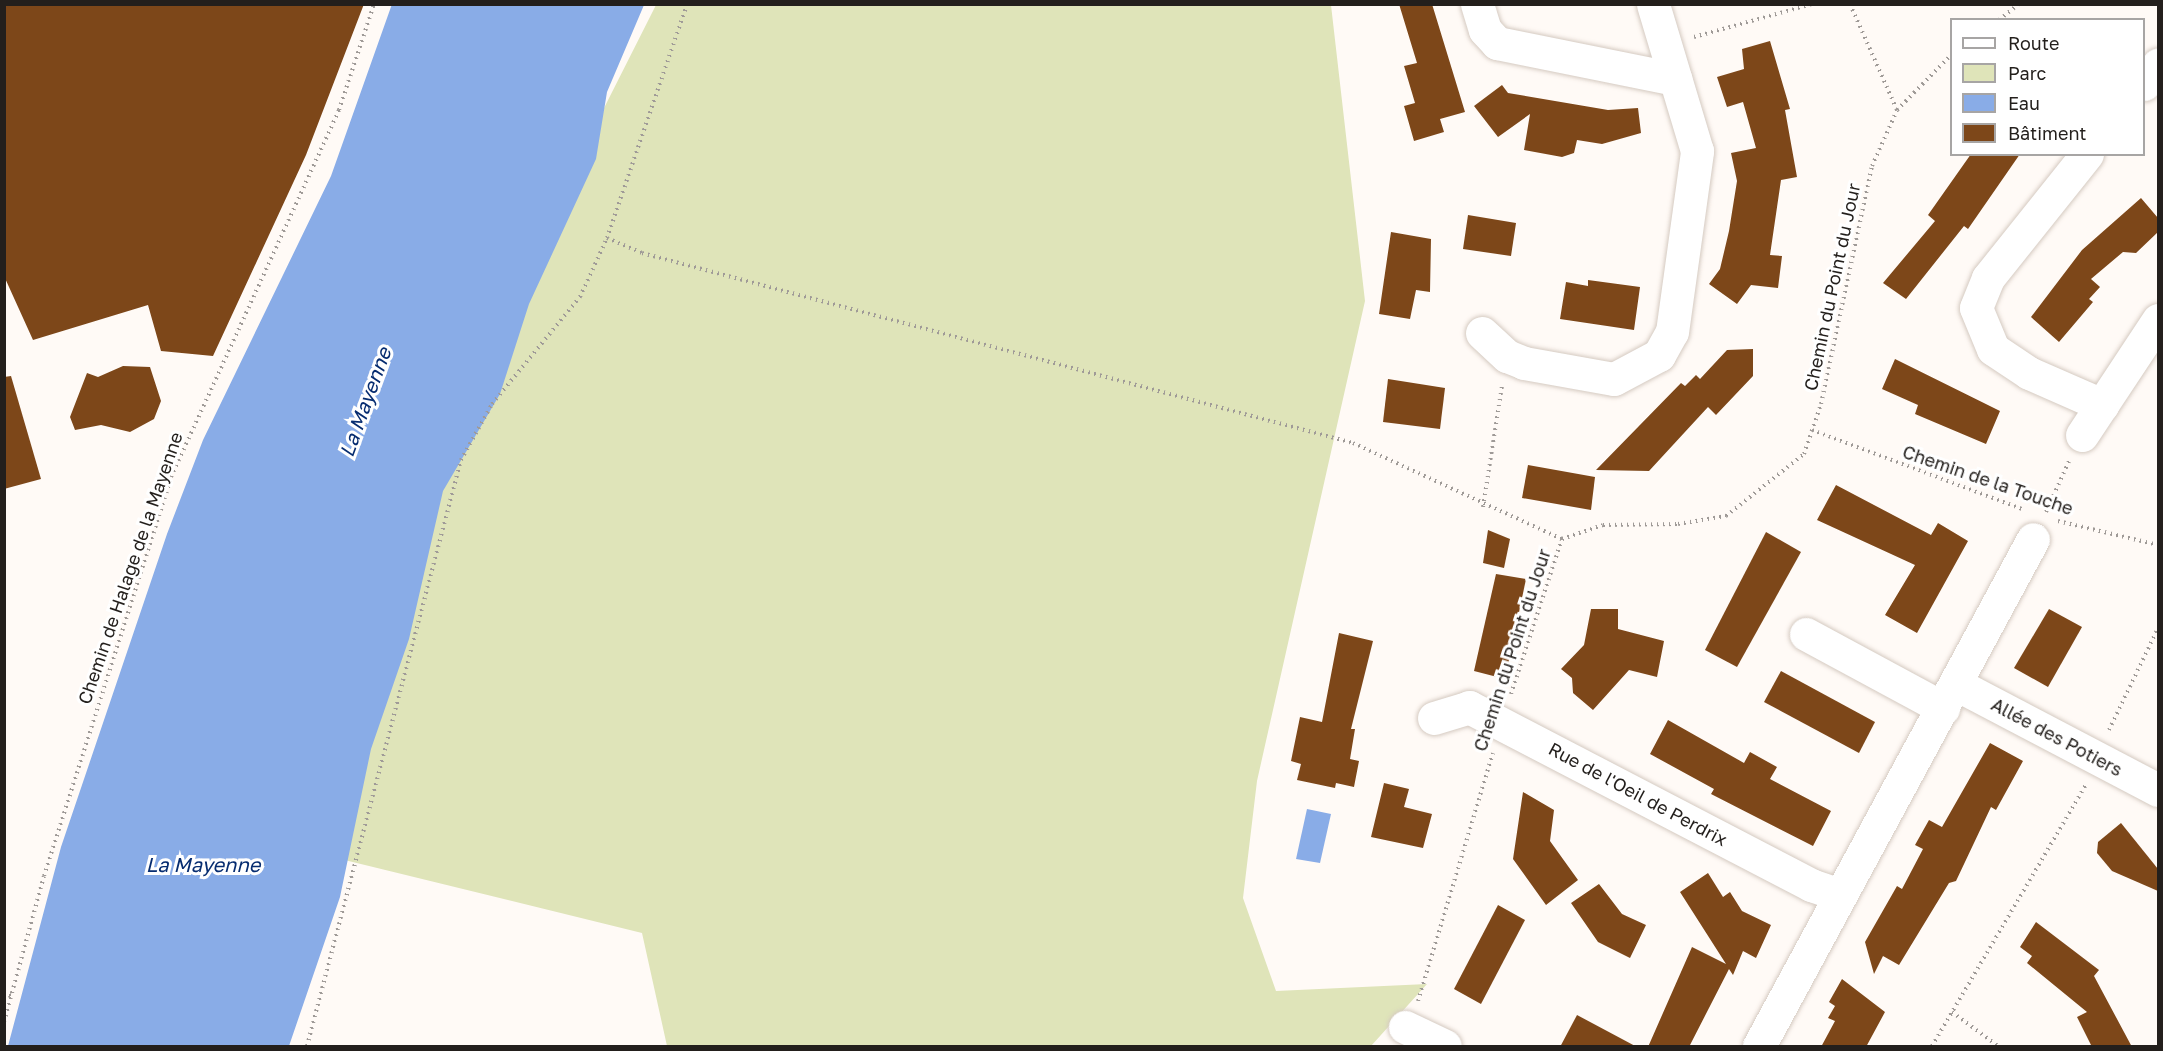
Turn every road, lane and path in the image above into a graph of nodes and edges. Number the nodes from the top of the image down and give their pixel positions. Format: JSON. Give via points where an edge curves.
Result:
{"nodes":[{"id":1,"x":374,"y":4,"type":"edge"},
{"id":2,"x":687,"y":4,"type":"edge"},
{"id":3,"x":1478,"y":4,"type":"edge"},
{"id":4,"x":1653,"y":4,"type":"edge"},
{"id":5,"x":1812,"y":4,"type":"edge"},
{"id":6,"x":1851,"y":4,"type":"edge"},
{"id":7,"x":2019,"y":4,"type":"edge"},
{"id":8,"x":2002,"y":18,"type":"edge"},
{"id":9,"x":1665,"y":44,"type":"junction"},
{"id":10,"x":1950,"y":56,"type":"edge"},
{"id":11,"x":2158,"y":65,"type":"edge"},
{"id":12,"x":1675,"y":79,"type":"junction"},
{"id":13,"x":2145,"y":83,"type":"edge"},
{"id":14,"x":1897,"y":110,"type":"junction"},
{"id":15,"x":2085,"y":156,"type":"edge"},
{"id":16,"x":607,"y":238,"type":"junction"},
{"id":17,"x":2158,"y":320,"type":"edge"},
{"id":18,"x":1482,"y":333,"type":"dead end"},
{"id":19,"x":1507,"y":356,"type":"junction"},
{"id":20,"x":2102,"y":405,"type":"junction"},
{"id":21,"x":1812,"y":430,"type":"junction"},
{"id":22,"x":2082,"y":435,"type":"joint"},
{"id":23,"x":1483,"y":507,"type":"junction"},
{"id":24,"x":2034,"y":520,"type":"junction"},
{"id":25,"x":1562,"y":539,"type":"junction"},
{"id":26,"x":2158,"y":544,"type":"edge"},
{"id":27,"x":2158,"y":628,"type":"edge"},
{"id":28,"x":1806,"y":633,"type":"dead end"},
{"id":29,"x":1950,"y":696,"type":"junction"},
{"id":30,"x":1434,"y":718,"type":"dead end"},
{"id":31,"x":1502,"y":722,"type":"junction"},
{"id":32,"x":2100,"y":760,"type":"junction"},
{"id":33,"x":2158,"y":790,"type":"edge"},
{"id":34,"x":1840,"y":895,"type":"junction"},
{"id":35,"x":4,"y":992,"type":"edge"},
{"id":36,"x":13,"y":997,"type":"junction"},
{"id":37,"x":1952,"y":1012,"type":"junction"},
{"id":38,"x":4,"y":1022,"type":"edge"},
{"id":39,"x":1405,"y":1027,"type":"joint"},
{"id":40,"x":307,"y":1047,"type":"edge"},
{"id":41,"x":1444,"y":1047,"type":"edge"},
{"id":42,"x":1759,"y":1047,"type":"edge"},
{"id":43,"x":1932,"y":1047,"type":"edge"},
{"id":44,"x":1998,"y":1047,"type":"edge"}],
"edges":[{"from":1,"to":36,"type":"path","name":"Chemin de Halage de la Mayenne","via":[[339,110],[171,477],[44,876]]},
{"from":2,"to":16,"type":"path"},
{"from":3,"to":12,"type":"street","via":[[1485,30],[1497,44]]},
{"from":4,"to":9,"type":"street"},
{"from":5,"to":9,"type":"path"},
{"from":6,"to":14,"type":"path"},
{"from":7,"to":8,"type":"path"},
{"from":9,"to":12,"type":"street"},
{"from":10,"to":14,"type":"path","name":"Chemin du Point du Jour"},
{"from":11,"to":13,"type":"street"},
{"from":12,"to":19,"type":"street","via":[[1697,151],[1672,332],[1663,347],[1639,369],[1614,379]]},
{"from":14,"to":21,"type":"path","name":"Chemin du Point du Jour","via":[[1872,166]]},
{"from":15,"to":20,"type":"street","via":[[1988,278],[1976,308],[1993,349],[2029,373]]},
{"from":16,"to":23,"type":"path","via":[[642,253],[1353,442]]},
{"from":16,"to":40,"type":"path","via":[[580,297],[492,404],[461,460]]},
{"from":17,"to":20,"type":"street"},
{"from":18,"to":19,"type":"street"},
{"from":19,"to":23,"type":"path"},
{"from":20,"to":22,"type":"street"},
{"from":21,"to":24,"type":"path","name":"Chemin de la Touche"},
{"from":21,"to":25,"type":"path","name":"Chemin du Point du Jour","via":[[1804,454],[1726,516],[1678,524],[1603,525]]},
{"from":22,"to":24,"type":"path"},
{"from":23,"to":25,"type":"path"},
{"from":24,"to":26,"type":"path","name":"Chemin de la Touche"},
{"from":24,"to":29,"type":"street"},
{"from":25,"to":31,"type":"path","name":"Chemin du Point du Jour"},
{"from":27,"to":32,"type":"path"},
{"from":28,"to":29,"type":"street"},
{"from":29,"to":32,"type":"street","name":"Allée des Potiers"},
{"from":29,"to":34,"type":"street"},
{"from":30,"to":31,"type":"street","name":"Rue de l'Oeil de Perdrix","via":[[1470,707]]},
{"from":31,"to":34,"type":"street","name":"Rue de l'Oeil de Perdrix","via":[[1811,885]]},
{"from":31,"to":39,"type":"path","name":"Chemin du Point du Jour","via":[[1427,984]]},
{"from":32,"to":33,"type":"street","name":"Allée des Potiers"},
{"from":32,"to":37,"type":"path"},
{"from":34,"to":42,"type":"street"},
{"from":35,"to":36,"type":"path"},
{"from":36,"to":38,"type":"path","name":"Chemin de Halage de la Mayenne"},
{"from":37,"to":43,"type":"path"},
{"from":37,"to":44,"type":"path"},
{"from":39,"to":41,"type":"street"}]}
